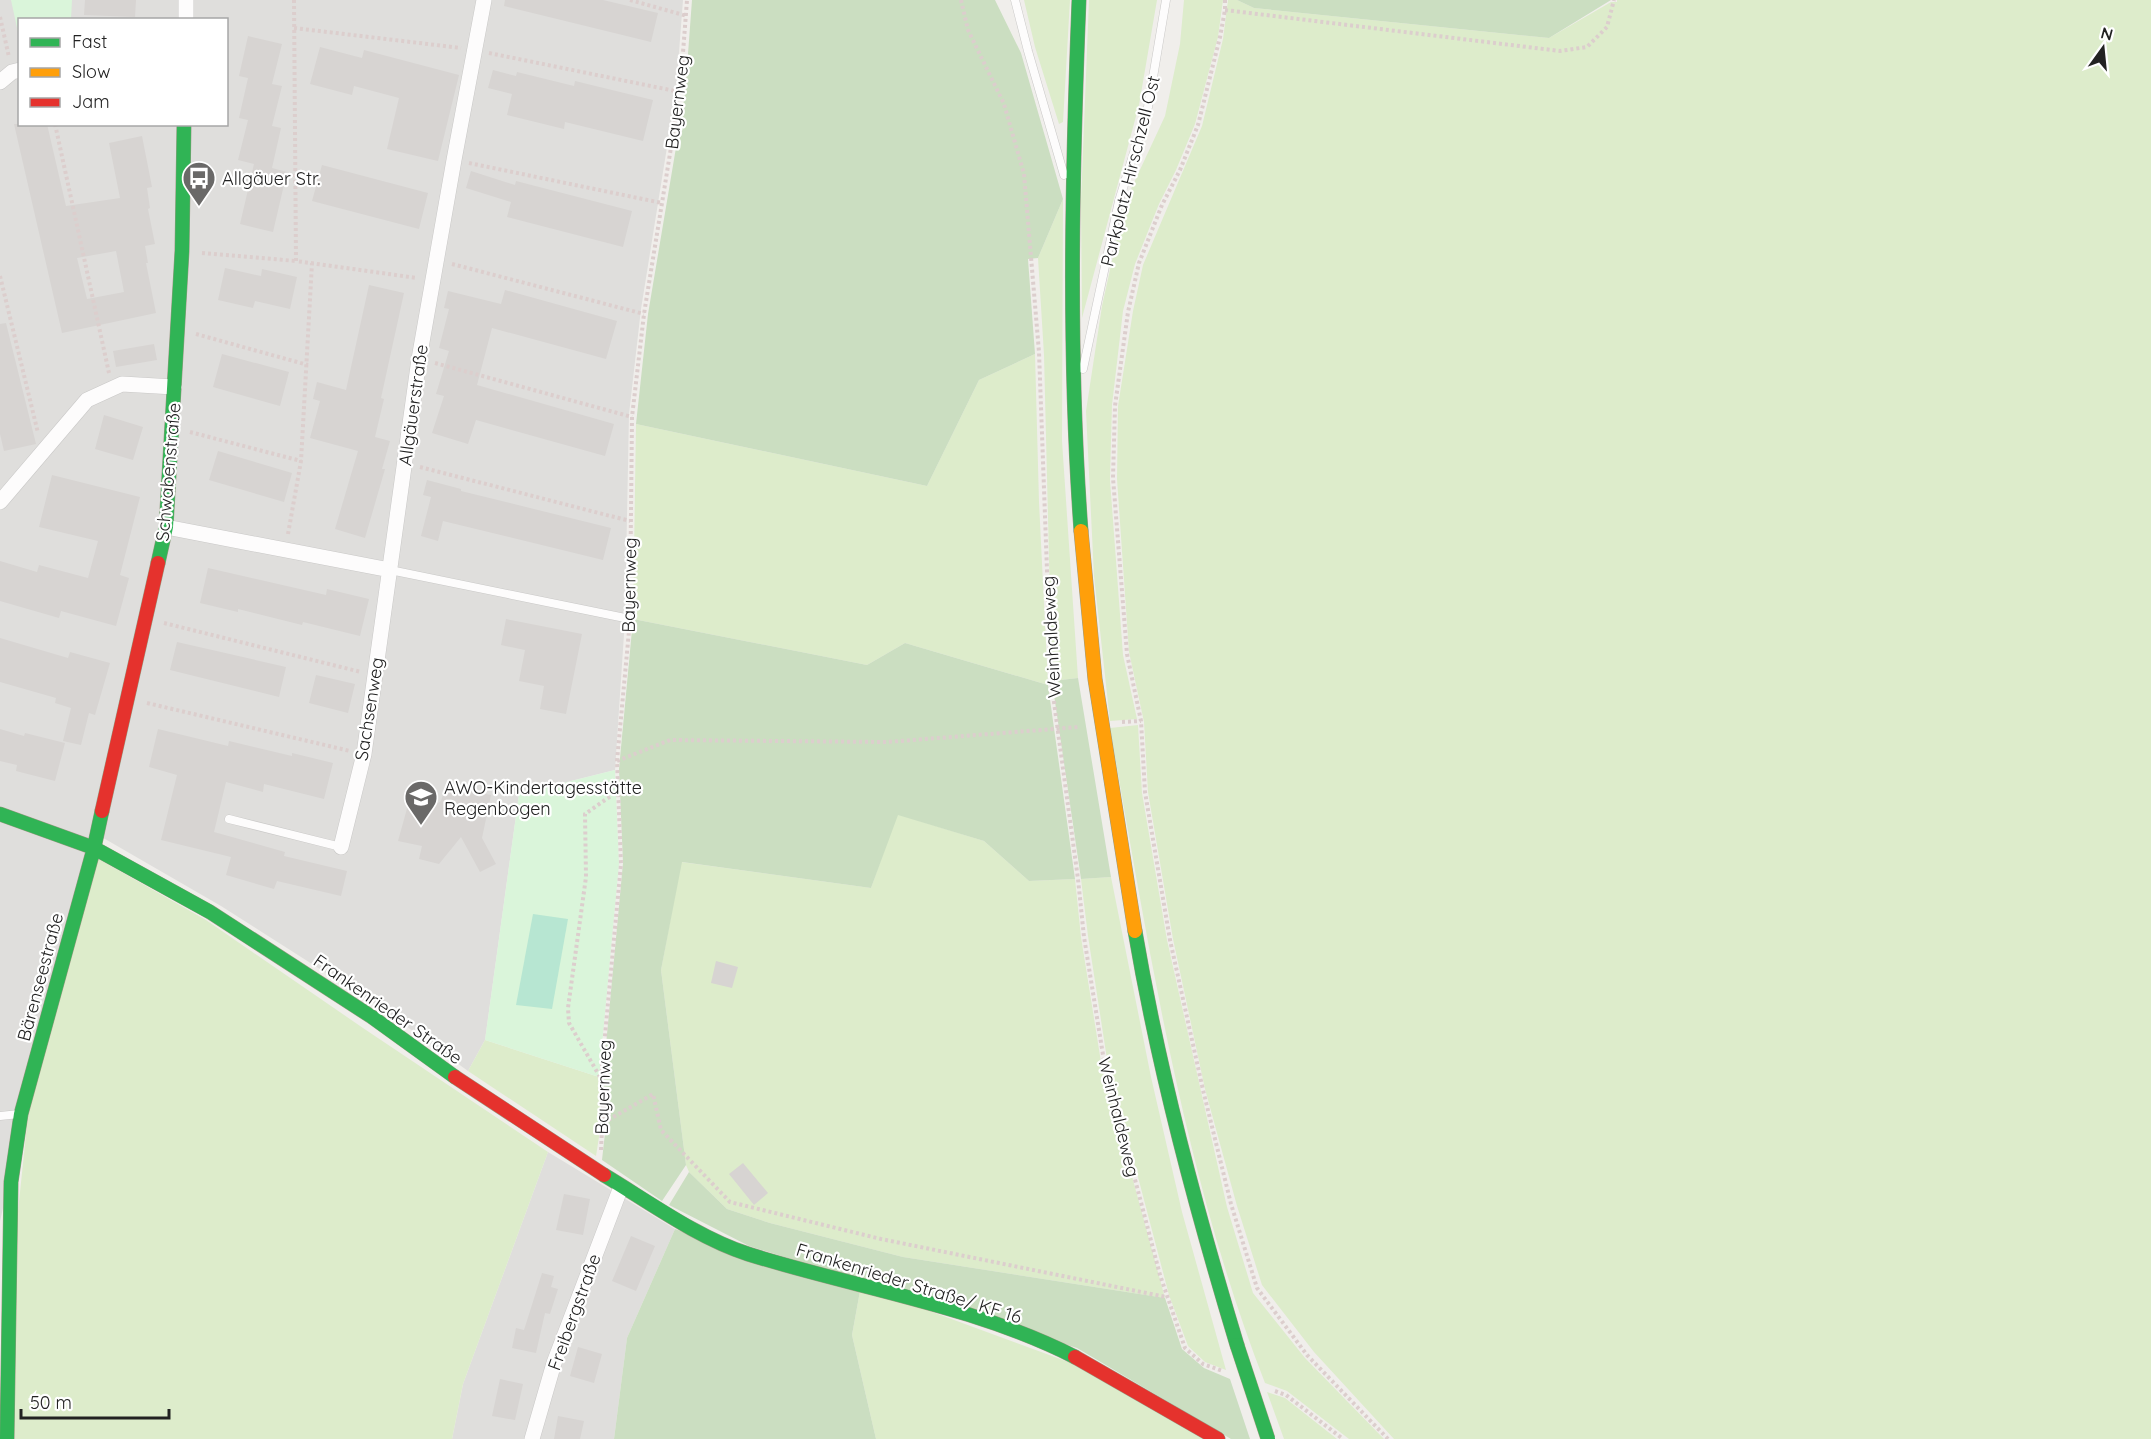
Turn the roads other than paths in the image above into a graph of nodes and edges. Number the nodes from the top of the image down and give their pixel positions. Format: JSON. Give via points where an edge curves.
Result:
{"nodes":[{"id":1,"x":186,"y":0,"type":"edge"},
{"id":2,"x":484,"y":0,"type":"edge"},
{"id":3,"x":1015,"y":0,"type":"edge"},
{"id":4,"x":1079,"y":0,"type":"edge"},
{"id":5,"x":1166,"y":0,"type":"edge"},
{"id":6,"x":186,"y":18,"type":"edge"},
{"id":7,"x":184,"y":126,"type":"edge"},
{"id":8,"x":1072,"y":202,"type":"junction"},
{"id":9,"x":174,"y":387,"type":"junction"},
{"id":10,"x":1073,"y":411,"type":"junction"},
{"id":11,"x":0,"y":502,"type":"edge"},
{"id":12,"x":166,"y":527,"type":"junction"},
{"id":13,"x":390,"y":570,"type":"junction"},
{"id":14,"x":630,"y":619,"type":"road end"},
{"id":15,"x":0,"y":814,"type":"edge"},
{"id":16,"x":229,"y":819,"type":"dead end"},
{"id":17,"x":341,"y":847,"type":"joint"},
{"id":18,"x":94,"y":848,"type":"junction"},
{"id":19,"x":21,"y":1114,"type":"junction"},
{"id":20,"x":0,"y":1116,"type":"edge"},
{"id":21,"x":621,"y":1187,"type":"junction"},
{"id":22,"x":746,"y":1252,"type":"joint"},
{"id":23,"x":7,"y":1439,"type":"edge"},
{"id":24,"x":532,"y":1439,"type":"edge"},
{"id":25,"x":1218,"y":1439,"type":"edge"},
{"id":26,"x":1268,"y":1439,"type":"edge"}],
"edges":[{"from":1,"to":6,"type":"street"},
{"from":2,"to":13,"type":"street","name":"Allgäuerstraße","via":[[419,359]]},
{"from":3,"to":8,"type":"lane"},
{"from":4,"to":8,"type":"street"},
{"from":5,"to":10,"type":"lane","name":"Parkplatz Hirschzell Ost","via":[[1148,107],[1119,201]]},
{"from":7,"to":9,"type":"street","name":"Schwabenstraße"},
{"from":8,"to":10,"type":"street"},
{"from":9,"to":11,"type":"street","via":[[122,384],[87,400]]},
{"from":9,"to":12,"type":"street","name":"Schwabenstraße"},
{"from":10,"to":26,"type":"street","bridge":true,"via":[[1084,576],[1100,726],[1136,937],[1163,1075],[1197,1210]]},
{"from":12,"to":13,"type":"street"},
{"from":12,"to":18,"type":"street","name":"Schwabenstraße"},
{"from":13,"to":14,"type":"lane"},
{"from":13,"to":17,"type":"street","name":"Sachsenweg","via":[[364,754]]},
{"from":15,"to":18,"type":"street","name":"Frankenrieder Straße"},
{"from":16,"to":17,"type":"lane"},
{"from":18,"to":19,"type":"street","name":"Bärenseestraße"},
{"from":18,"to":21,"type":"street","name":"Frankenrieder Straße","via":[[210,912]]},
{"from":19,"to":20,"type":"lane"},
{"from":19,"to":23,"type":"street","name":"Bärenseestraße","via":[[11,1182]]},
{"from":21,"to":22,"type":"street","name":"Frankenrieder Straße","via":[[705,1235]]},
{"from":21,"to":24,"type":"street","name":"Freibergstraße","via":[[554,1363]]},
{"from":22,"to":25,"type":"street","name":"Frankenrieder Straße/ KF 16","via":[[1001,1326],[1072,1356]]}]}
